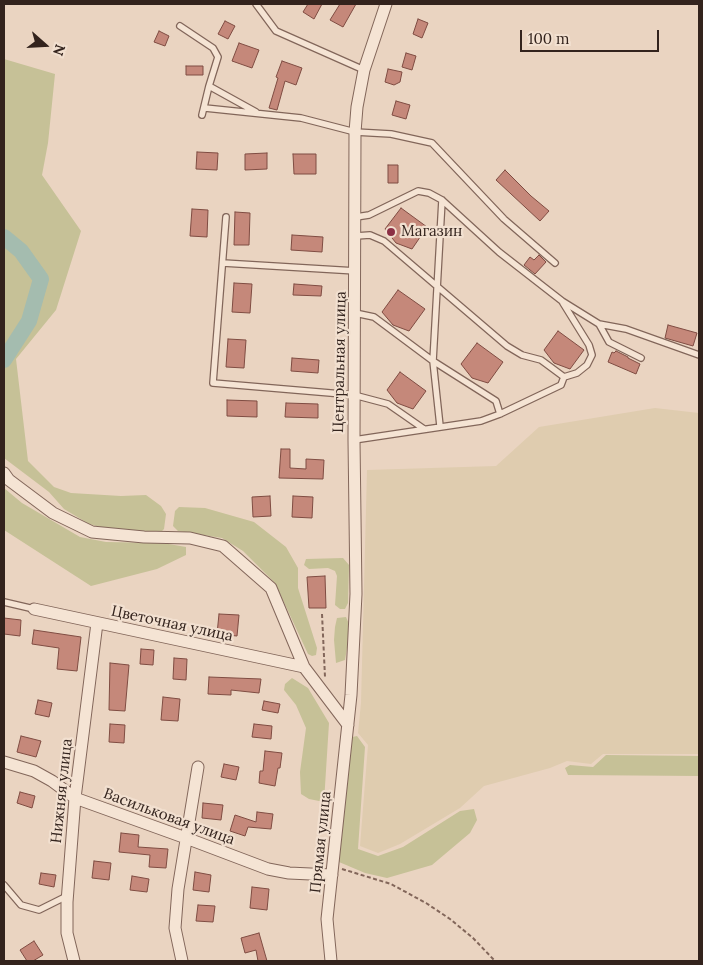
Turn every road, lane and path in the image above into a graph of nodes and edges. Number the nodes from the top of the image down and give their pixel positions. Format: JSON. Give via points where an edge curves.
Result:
{"nodes":[{"id":1,"x":256,"y":4,"type":"edge"},
{"id":2,"x":386,"y":4,"type":"edge"},
{"id":3,"x":180,"y":26,"type":"dead end"},
{"id":4,"x":364,"y":70,"type":"junction"},
{"id":5,"x":210,"y":86,"type":"junction"},
{"id":6,"x":205,"y":108,"type":"junction"},
{"id":7,"x":260,"y":114,"type":"junction"},
{"id":8,"x":202,"y":115,"type":"dead end"},
{"id":9,"x":355,"y":132,"type":"junction"},
{"id":10,"x":442,"y":200,"type":"junction"},
{"id":11,"x":226,"y":216,"type":"dead end"},
{"id":12,"x":356,"y":217,"type":"junction"},
{"id":13,"x":356,"y":236,"type":"junction"},
{"id":14,"x":555,"y":262,"type":"dead end"},
{"id":15,"x":223,"y":263,"type":"junction"},
{"id":16,"x":356,"y":272,"type":"junction"},
{"id":17,"x":436,"y":284,"type":"junction"},
{"id":18,"x":562,"y":301,"type":"junction"},
{"id":19,"x":355,"y":313,"type":"junction"},
{"id":20,"x":599,"y":324,"type":"junction"},
{"id":21,"x":699,"y":355,"type":"edge"},
{"id":22,"x":641,"y":358,"type":"dead end"},
{"id":23,"x":432,"y":361,"type":"junction"},
{"id":24,"x":564,"y":377,"type":"junction"},
{"id":25,"x":354,"y":395,"type":"junction"},
{"id":26,"x":500,"y":414,"type":"junction"},
{"id":27,"x":440,"y":426,"type":"junction"},
{"id":28,"x":424,"y":429,"type":"junction"},
{"id":29,"x":354,"y":440,"type":"junction"},
{"id":30,"x":4,"y":473,"type":"edge"},
{"id":31,"x":4,"y":602,"type":"edge"},
{"id":32,"x":34,"y":609,"type":"joint"},
{"id":33,"x":322,"y":614,"type":"dead end"},
{"id":34,"x":98,"y":623,"type":"junction"},
{"id":35,"x":304,"y":667,"type":"junction"},
{"id":36,"x":318,"y":686,"type":"junction"},
{"id":37,"x":348,"y":726,"type":"junction"},
{"id":38,"x":4,"y":762,"type":"edge"},
{"id":39,"x":198,"y":767,"type":"dead end"},
{"id":40,"x":75,"y":798,"type":"junction"},
{"id":41,"x":186,"y":838,"type":"junction"},
{"id":42,"x":333,"y":870,"type":"junction"},
{"id":43,"x":4,"y":885,"type":"edge"},
{"id":44,"x":67,"y":896,"type":"junction"},
{"id":45,"x":74,"y":961,"type":"edge"},
{"id":46,"x":182,"y":961,"type":"edge"},
{"id":47,"x":331,"y":961,"type":"edge"},
{"id":48,"x":495,"y":961,"type":"edge"}],
"edges":[{"from":1,"to":4,"type":"lane","via":[[276,31]]},
{"from":2,"to":4,"type":"street","name":"Центральная улица"},
{"from":3,"to":5,"type":"lane","via":[[213,48],[218,57]]},
{"from":4,"to":9,"type":"street","name":"Центральная улица"},
{"from":5,"to":6,"type":"lane"},
{"from":5,"to":7,"type":"lane"},
{"from":6,"to":7,"type":"lane"},
{"from":6,"to":8,"type":"lane"},
{"from":7,"to":9,"type":"lane","via":[[301,118]]},
{"from":9,"to":12,"type":"street","name":"Центральная улица"},
{"from":9,"to":14,"type":"lane","via":[[391,134],[432,143],[504,218]]},
{"from":10,"to":12,"type":"lane","via":[[418,191],[369,215]]},
{"from":10,"to":17,"type":"lane"},
{"from":10,"to":18,"type":"lane","via":[[499,252]]},
{"from":11,"to":15,"type":"lane"},
{"from":12,"to":13,"type":"street","name":"Центральная улица"},
{"from":13,"to":16,"type":"street","name":"Центральная улица"},
{"from":13,"to":17,"type":"lane","via":[[384,241]]},
{"from":15,"to":16,"type":"lane"},
{"from":15,"to":25,"type":"lane","via":[[214,383]]},
{"from":16,"to":19,"type":"street","name":"Центральная улица"},
{"from":17,"to":23,"type":"lane"},
{"from":17,"to":24,"type":"lane","via":[[507,346],[522,355],[541,360]]},
{"from":18,"to":20,"type":"lane"},
{"from":18,"to":24,"type":"lane","via":[[592,355],[588,365],[578,373]]},
{"from":19,"to":23,"type":"lane","via":[[374,317]]},
{"from":19,"to":25,"type":"street","name":"Центральная улица"},
{"from":20,"to":21,"type":"lane","via":[[626,329]]},
{"from":20,"to":22,"type":"lane","via":[[609,342]]},
{"from":23,"to":26,"type":"lane","via":[[496,401]]},
{"from":23,"to":27,"type":"lane"},
{"from":24,"to":26,"type":"lane","via":[[561,385]]},
{"from":25,"to":28,"type":"lane","via":[[388,404]]},
{"from":25,"to":29,"type":"street","name":"Центральная улица"},
{"from":26,"to":27,"type":"lane","via":[[481,421]]},
{"from":27,"to":28,"type":"lane"},
{"from":28,"to":29,"type":"lane"},
{"from":29,"to":37,"type":"street","name":"Центральная улица","via":[[356,594]]},
{"from":30,"to":35,"type":"street","via":[[53,513],[92,532],[190,538],[223,546],[271,588]]},
{"from":31,"to":32,"type":"lane"},
{"from":32,"to":34,"type":"street","name":"Цветочная улица"},
{"from":33,"to":36,"type":"path","via":[[325,674],[324,682]]},
{"from":34,"to":35,"type":"street","name":"Цветочная улица"},
{"from":34,"to":40,"type":"street","name":"Нижняя улица"},
{"from":35,"to":36,"type":"street"},
{"from":36,"to":37,"type":"street"},
{"from":37,"to":42,"type":"street","name":"Прямая улица"},
{"from":38,"to":40,"type":"street","name":"Васильковая улица","via":[[34,771]]},
{"from":39,"to":41,"type":"street"},
{"from":40,"to":41,"type":"street","name":"Васильковая улица"},
{"from":40,"to":44,"type":"street","name":"Нижняя улица"},
{"from":41,"to":42,"type":"street","name":"Васильковая улица","via":[[268,869],[289,873]]},
{"from":41,"to":46,"type":"street","via":[[175,928]]},
{"from":42,"to":47,"type":"street","name":"Прямая улица","via":[[327,919]]},
{"from":42,"to":48,"type":"path","via":[[391,884],[426,903],[468,933]]},
{"from":43,"to":44,"type":"lane","via":[[21,905],[39,910]]},
{"from":44,"to":45,"type":"street","name":"Нижняя улица","via":[[67,932]]}]}
